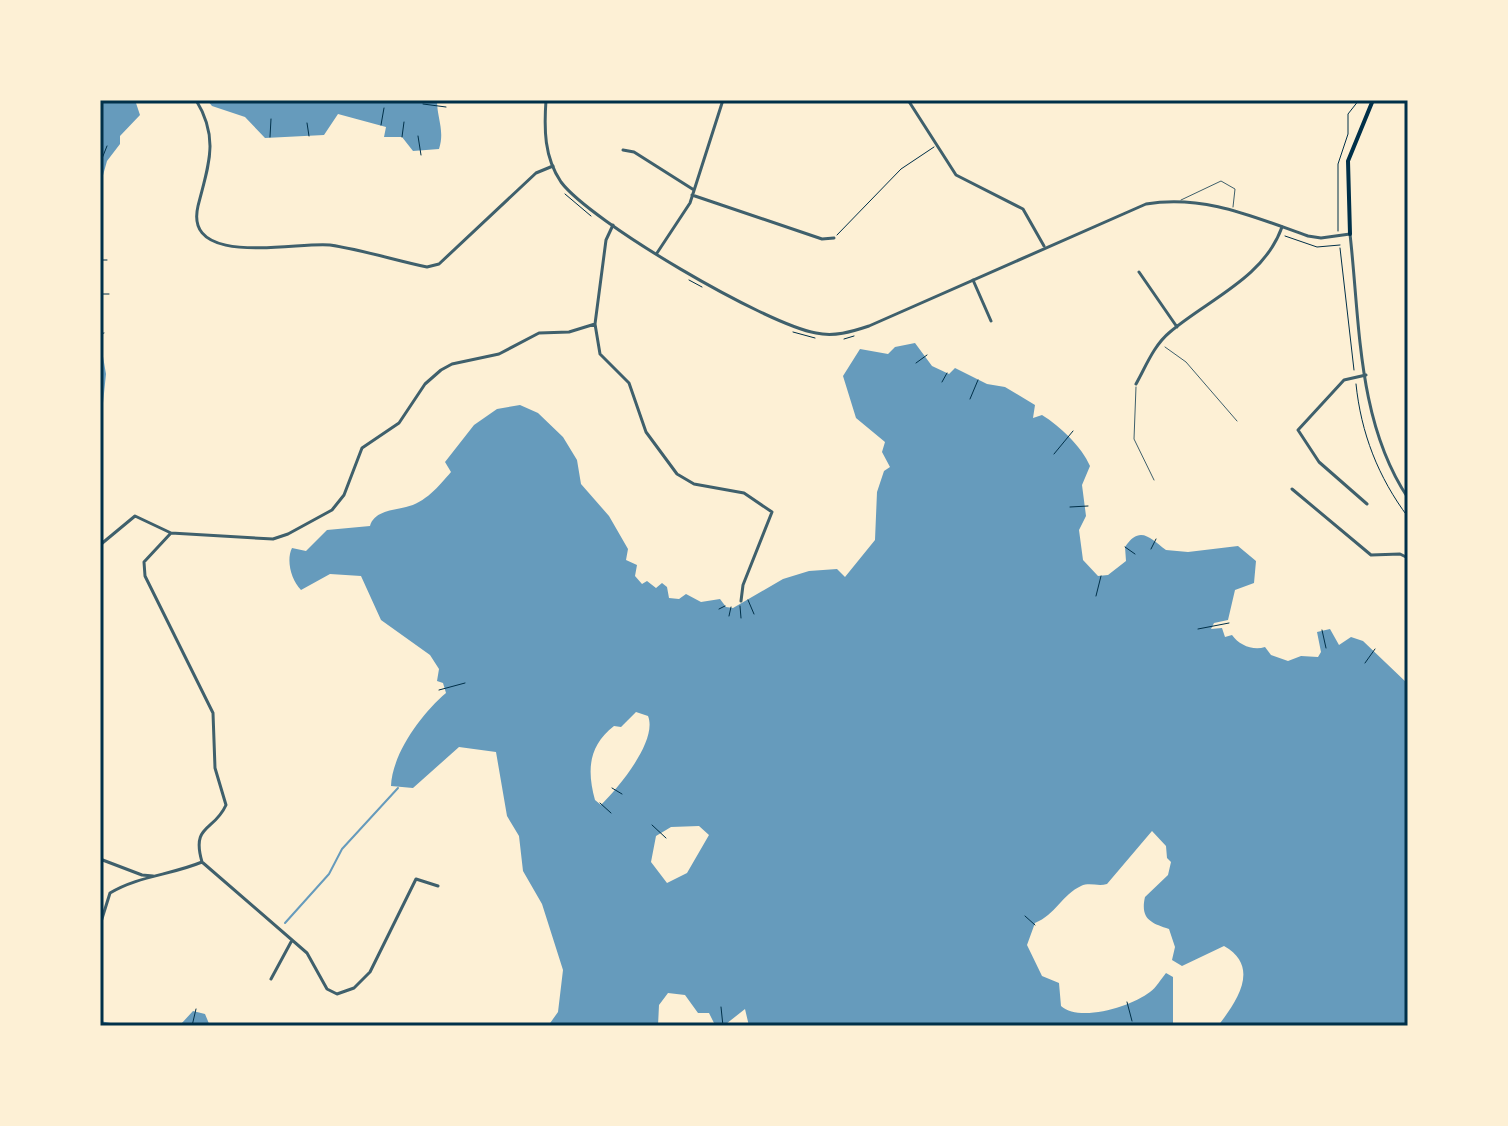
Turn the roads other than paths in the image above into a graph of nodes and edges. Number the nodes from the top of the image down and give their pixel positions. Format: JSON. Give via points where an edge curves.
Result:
{"nodes":[{"id":1,"x":196,"y":100,"type":"edge"},
{"id":2,"x":546,"y":100,"type":"edge"},
{"id":3,"x":723,"y":100,"type":"edge"},
{"id":4,"x":908,"y":100,"type":"edge"},
{"id":5,"x":1373,"y":100,"type":"edge"},
{"id":6,"x":623,"y":150,"type":"dead end"},
{"id":7,"x":553,"y":166,"type":"junction"},
{"id":8,"x":693,"y":193,"type":"junction"},
{"id":9,"x":1181,"y":200,"type":"junction"},
{"id":10,"x":1232,"y":209,"type":"junction"},
{"id":11,"x":613,"y":225,"type":"junction"},
{"id":12,"x":1282,"y":227,"type":"junction"},
{"id":13,"x":1350,"y":234,"type":"junction"},
{"id":14,"x":834,"y":238,"type":"road end"},
{"id":15,"x":1044,"y":246,"type":"junction"},
{"id":16,"x":657,"y":253,"type":"junction"},
{"id":17,"x":1139,"y":272,"type":"dead end"},
{"id":18,"x":973,"y":279,"type":"junction"},
{"id":19,"x":991,"y":321,"type":"dead end"},
{"id":20,"x":595,"y":324,"type":"junction"},
{"id":21,"x":1177,"y":327,"type":"junction"},
{"id":22,"x":1165,"y":347,"type":"dead end"},
{"id":23,"x":1366,"y":375,"type":"junction"},
{"id":24,"x":1136,"y":384,"type":"joint"},
{"id":25,"x":1237,"y":421,"type":"dead end"},
{"id":26,"x":1154,"y":480,"type":"dead end"},
{"id":27,"x":1292,"y":489,"type":"dead end"},
{"id":28,"x":1408,"y":498,"type":"edge"},
{"id":29,"x":1367,"y":504,"type":"dead end"},
{"id":30,"x":171,"y":533,"type":"junction"},
{"id":31,"x":100,"y":545,"type":"edge"},
{"id":32,"x":1408,"y":558,"type":"edge"},
{"id":33,"x":740,"y":604,"type":"road end"},
{"id":34,"x":100,"y":859,"type":"edge"},
{"id":35,"x":202,"y":862,"type":"junction"},
{"id":36,"x":419,"y":873,"type":"dead end"},
{"id":37,"x":154,"y":876,"type":"junction"},
{"id":38,"x":416,"y":879,"type":"junction"},
{"id":39,"x":438,"y":886,"type":"dead end"},
{"id":40,"x":100,"y":925,"type":"edge"},
{"id":41,"x":291,"y":942,"type":"junction"},
{"id":42,"x":271,"y":979,"type":"dead end"}],
"edges":[{"from":1,"to":7,"type":"street","via":[[208,122],[211,156],[196,214],[199,227],[214,242],[243,250],[328,245],[427,267],[439,264],[536,173]]},
{"from":2,"to":7,"type":"street","via":[[546,141]]},
{"from":3,"to":8,"type":"street"},
{"from":4,"to":15,"type":"street","via":[[948,165],[967,183],[1023,209]]},
{"from":5,"to":13,"type":"main road","via":[[1348,161]]},
{"from":6,"to":8,"type":"street","via":[[634,152]]},
{"from":7,"to":11,"type":"street","via":[[571,194]]},
{"from":8,"to":14,"type":"street","via":[[822,239]]},
{"from":8,"to":16,"type":"street"},
{"from":9,"to":10,"type":"street"},
{"from":9,"to":10,"type":"lane","via":[[1221,181],[1235,189]]},
{"from":9,"to":15,"type":"street","via":[[1138,206]]},
{"from":10,"to":12,"type":"street"},
{"from":11,"to":16,"type":"street"},
{"from":11,"to":20,"type":"street","via":[[606,240]]},
{"from":12,"to":13,"type":"street","via":[[1321,238]]},
{"from":12,"to":21,"type":"street","via":[[1258,267]]},
{"from":13,"to":23,"type":"street"},
{"from":15,"to":18,"type":"street"},
{"from":16,"to":18,"type":"street","via":[[755,309],[819,334],[869,326]]},
{"from":17,"to":21,"type":"street"},
{"from":18,"to":19,"type":"street"},
{"from":20,"to":30,"type":"street","via":[[539,333],[499,354],[441,370],[399,423],[362,448],[344,495],[321,519],[273,539]]},
{"from":20,"to":33,"type":"street","via":[[600,354],[629,383],[641,423],[677,474],[694,484],[744,493],[772,512]]},
{"from":21,"to":24,"type":"street","via":[[1158,345]]},
{"from":22,"to":25,"type":"lane","via":[[1186,362]]},
{"from":23,"to":28,"type":"street","via":[[1381,449]]},
{"from":23,"to":29,"type":"street","via":[[1344,380],[1298,430],[1319,462]]},
{"from":24,"to":26,"type":"lane","via":[[1134,439]]},
{"from":27,"to":32,"type":"street","via":[[1371,555]]},
{"from":30,"to":31,"type":"street","via":[[135,516]]},
{"from":30,"to":35,"type":"street","via":[[144,562],[147,587],[215,723],[215,768],[226,805],[201,832]]},
{"from":34,"to":37,"type":"street"},
{"from":35,"to":37,"type":"street"},
{"from":35,"to":41,"type":"street"},
{"from":36,"to":38,"type":"street"},
{"from":37,"to":40,"type":"street","via":[[110,893]]},
{"from":38,"to":39,"type":"street"},
{"from":38,"to":41,"type":"street","via":[[370,972],[347,991],[327,989],[307,953]]},
{"from":41,"to":42,"type":"street"}]}
